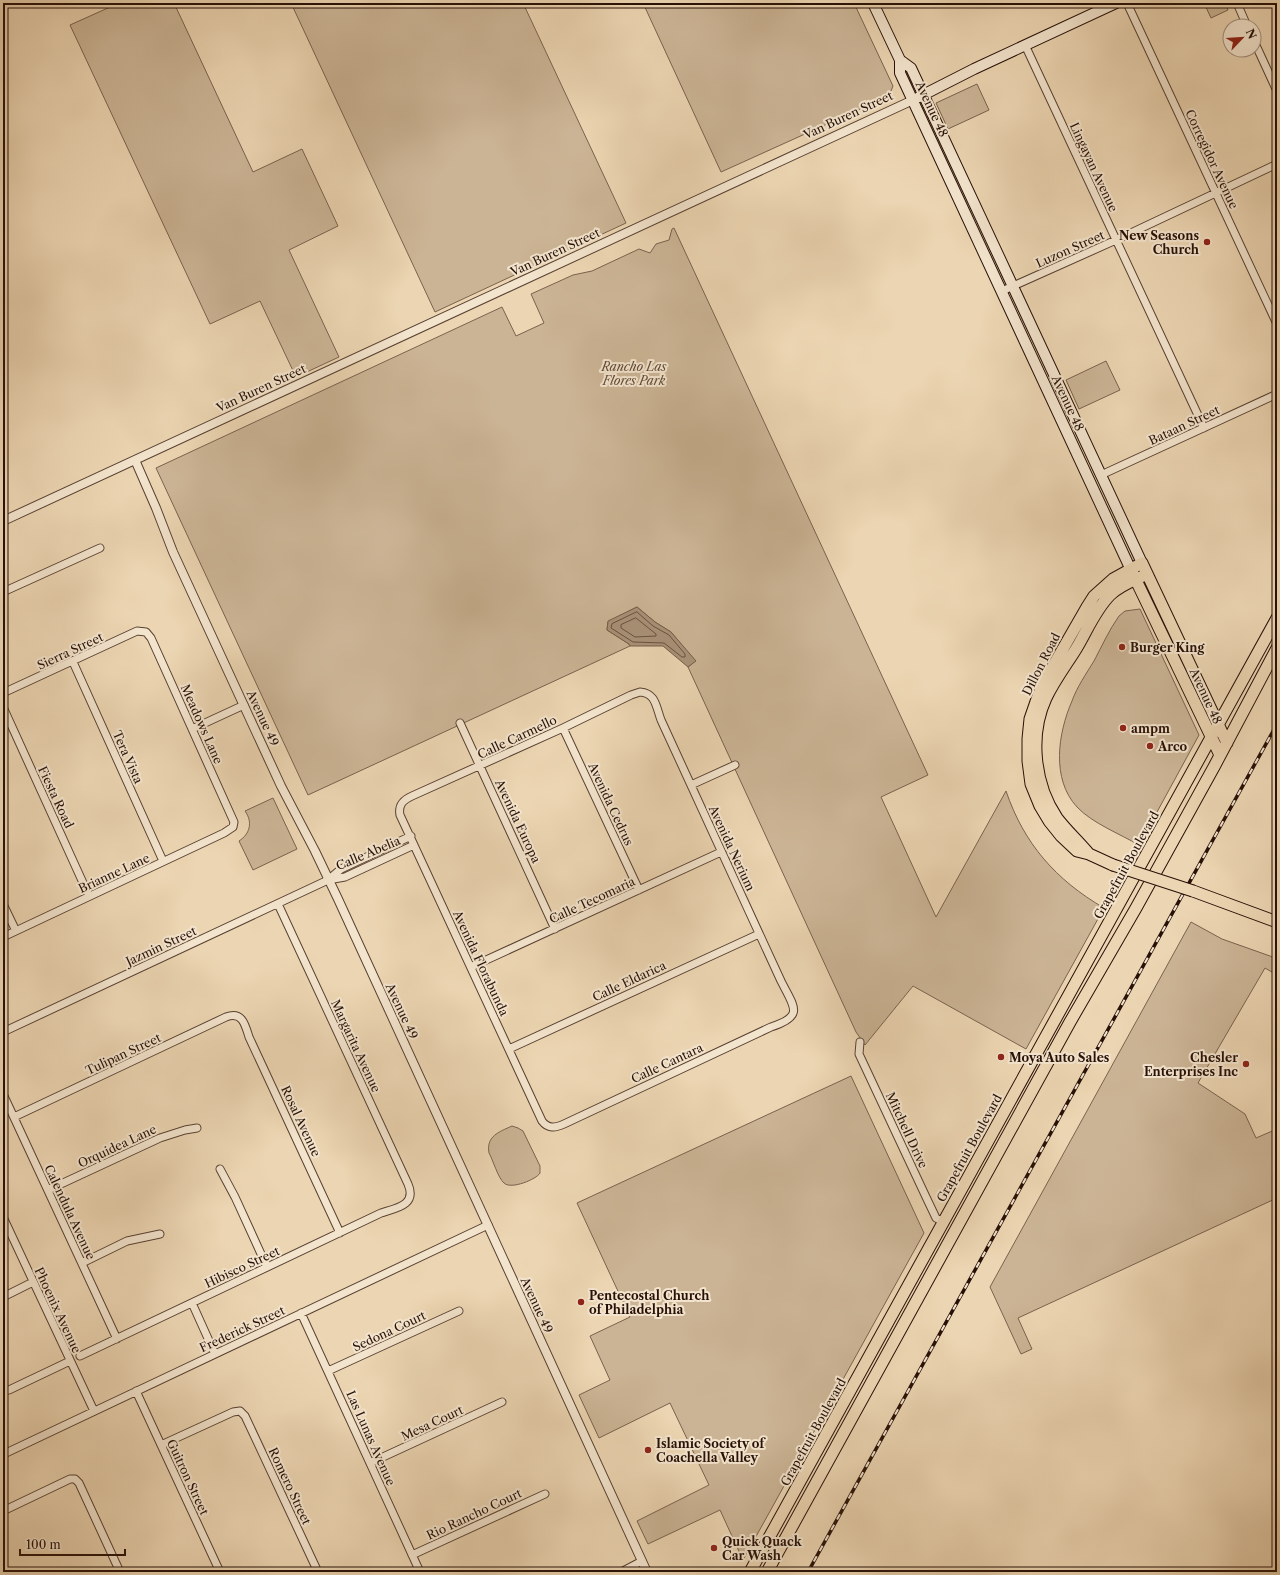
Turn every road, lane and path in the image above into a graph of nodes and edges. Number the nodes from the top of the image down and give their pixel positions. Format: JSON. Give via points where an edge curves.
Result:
{"nodes":[{"id":1,"x":873,"y":3,"type":"edge"},
{"id":2,"x":1116,"y":3,"type":"edge"},
{"id":3,"x":1127,"y":3,"type":"edge"},
{"id":4,"x":1236,"y":3,"type":"edge"},
{"id":5,"x":1243,"y":18,"type":"edge"},
{"id":6,"x":1026,"y":45,"type":"junction"},
{"id":7,"x":1262,"y":58,"type":"edge"},
{"id":8,"x":900,"y":60,"type":"junction"},
{"id":9,"x":1277,"y":91,"type":"edge"},
{"id":10,"x":924,"y":94,"type":"junction"},
{"id":11,"x":913,"y":100,"type":"junction"},
{"id":12,"x":1277,"y":164,"type":"edge"},
{"id":13,"x":1215,"y":192,"type":"junction"},
{"id":14,"x":1116,"y":240,"type":"junction"},
{"id":15,"x":1013,"y":286,"type":"junction"},
{"id":16,"x":1002,"y":291,"type":"junction"},
{"id":17,"x":1277,"y":324,"type":"edge"},
{"id":18,"x":1050,"y":394,"type":"junction"},
{"id":19,"x":1277,"y":394,"type":"edge"},
{"id":20,"x":1204,"y":428,"type":"junction"},
{"id":21,"x":135,"y":460,"type":"junction"},
{"id":22,"x":1101,"y":475,"type":"junction"},
{"id":23,"x":3,"y":522,"type":"edge"},
{"id":24,"x":100,"y":548,"type":"dead end"},
{"id":25,"x":1142,"y":562,"type":"junction"},
{"id":26,"x":1130,"y":568,"type":"junction"},
{"id":27,"x":1147,"y":574,"type":"junction"},
{"id":28,"x":1136,"y":580,"type":"junction"},
{"id":29,"x":3,"y":592,"type":"edge"},
{"id":30,"x":1277,"y":618,"type":"edge"},
{"id":31,"x":146,"y":632,"type":"joint"},
{"id":32,"x":1277,"y":648,"type":"edge"},
{"id":33,"x":73,"y":662,"type":"junction"},
{"id":34,"x":645,"y":692,"type":"joint"},
{"id":35,"x":3,"y":693,"type":"edge"},
{"id":36,"x":244,"y":705,"type":"junction"},
{"id":37,"x":3,"y":707,"type":"edge"},
{"id":38,"x":460,"y":722,"type":"dead end"},
{"id":39,"x":1218,"y":725,"type":"junction"},
{"id":40,"x":564,"y":728,"type":"junction"},
{"id":41,"x":192,"y":730,"type":"junction"},
{"id":42,"x":1212,"y":738,"type":"junction"},
{"id":43,"x":1227,"y":743,"type":"junction"},
{"id":44,"x":1220,"y":755,"type":"junction"},
{"id":45,"x":734,"y":765,"type":"dead end"},
{"id":46,"x":480,"y":766,"type":"junction"},
{"id":47,"x":691,"y":785,"type":"junction"},
{"id":48,"x":400,"y":806,"type":"joint"},
{"id":49,"x":233,"y":827,"type":"joint"},
{"id":50,"x":410,"y":836,"type":"junction"},
{"id":51,"x":414,"y":845,"type":"junction"},
{"id":52,"x":722,"y":852,"type":"junction"},
{"id":53,"x":1089,"y":854,"type":"junction"},
{"id":54,"x":164,"y":861,"type":"junction"},
{"id":55,"x":328,"y":880,"type":"junction"},
{"id":56,"x":639,"y":890,"type":"junction"},
{"id":57,"x":89,"y":896,"type":"junction"},
{"id":58,"x":3,"y":904,"type":"edge"},
{"id":59,"x":278,"y":904,"type":"junction"},
{"id":60,"x":1277,"y":922,"type":"edge"},
{"id":61,"x":555,"y":929,"type":"junction"},
{"id":62,"x":16,"y":931,"type":"junction"},
{"id":63,"x":759,"y":934,"type":"junction"},
{"id":64,"x":3,"y":937,"type":"edge"},
{"id":65,"x":471,"y":967,"type":"junction"},
{"id":66,"x":793,"y":1014,"type":"joint"},
{"id":67,"x":242,"y":1019,"type":"joint"},
{"id":68,"x":3,"y":1032,"type":"edge"},
{"id":69,"x":860,"y":1042,"type":"dead end"},
{"id":70,"x":509,"y":1049,"type":"junction"},
{"id":71,"x":3,"y":1094,"type":"edge"},
{"id":72,"x":14,"y":1117,"type":"junction"},
{"id":73,"x":549,"y":1127,"type":"joint"},
{"id":74,"x":197,"y":1128,"type":"dead end"},
{"id":75,"x":220,"y":1169,"type":"dead end"},
{"id":76,"x":48,"y":1190,"type":"junction"},
{"id":77,"x":410,"y":1197,"type":"joint"},
{"id":78,"x":3,"y":1217,"type":"edge"},
{"id":79,"x":944,"y":1222,"type":"junction"},
{"id":80,"x":488,"y":1225,"type":"junction"},
{"id":81,"x":340,"y":1233,"type":"junction"},
{"id":82,"x":160,"y":1234,"type":"dead end"},
{"id":83,"x":82,"y":1263,"type":"junction"},
{"id":84,"x":268,"y":1267,"type":"junction"},
{"id":85,"x":33,"y":1282,"type":"junction"},
{"id":86,"x":3,"y":1297,"type":"edge"},
{"id":87,"x":192,"y":1303,"type":"junction"},
{"id":88,"x":459,"y":1311,"type":"dead end"},
{"id":89,"x":301,"y":1313,"type":"junction"},
{"id":90,"x":117,"y":1339,"type":"junction"},
{"id":91,"x":215,"y":1354,"type":"junction"},
{"id":92,"x":80,"y":1356,"type":"dead end"},
{"id":93,"x":70,"y":1361,"type":"junction"},
{"id":94,"x":879,"y":1370,"type":"junction"},
{"id":95,"x":328,"y":1371,"type":"junction"},
{"id":96,"x":9,"y":1390,"type":"dead end"},
{"id":97,"x":136,"y":1391,"type":"junction"},
{"id":98,"x":502,"y":1402,"type":"dead end"},
{"id":99,"x":94,"y":1411,"type":"junction"},
{"id":100,"x":161,"y":1445,"type":"junction"},
{"id":101,"x":4,"y":1454,"type":"edge"},
{"id":102,"x":370,"y":1463,"type":"junction"},
{"id":103,"x":545,"y":1494,"type":"dead end"},
{"id":104,"x":3,"y":1511,"type":"edge"},
{"id":105,"x":412,"y":1555,"type":"junction"},
{"id":106,"x":642,"y":1560,"type":"junction"},
{"id":107,"x":120,"y":1572,"type":"edge"},
{"id":108,"x":220,"y":1572,"type":"edge"},
{"id":109,"x":318,"y":1572,"type":"edge"},
{"id":110,"x":420,"y":1572,"type":"edge"},
{"id":111,"x":621,"y":1572,"type":"edge"},
{"id":112,"x":647,"y":1572,"type":"edge"},
{"id":113,"x":750,"y":1572,"type":"edge"},
{"id":114,"x":767,"y":1572,"type":"edge"}],
"edges":[{"from":1,"to":8,"type":"main road","name":"Avenue 48"},
{"from":2,"to":6,"type":"main road","name":"Van Buren Street"},
{"from":3,"to":13,"type":"street","name":"Corregidor Avenue"},
{"from":4,"to":5,"type":"street"},
{"from":6,"to":10,"type":"main road","name":"Van Buren Street"},
{"from":6,"to":14,"type":"street","name":"Lingayan Avenue"},
{"from":7,"to":9,"type":"street"},
{"from":8,"to":10,"type":"main road","name":"Avenue 48","via":[[911,68]]},
{"from":8,"to":11,"type":"main road","name":"Avenue 48","via":[[900,73]]},
{"from":10,"to":11,"type":"main road","name":"Van Buren Street"},
{"from":10,"to":15,"type":"main road","name":"Avenue 48"},
{"from":11,"to":16,"type":"main road","name":"Avenue 48"},
{"from":11,"to":21,"type":"street","name":"Van Buren Street"},
{"from":12,"to":13,"type":"street","name":"Luzon Street"},
{"from":13,"to":14,"type":"street","name":"Luzon Street"},
{"from":13,"to":17,"type":"street","name":"Corregidor Avenue"},
{"from":14,"to":15,"type":"street","name":"Luzon Street"},
{"from":14,"to":20,"type":"street","name":"Lingayan Avenue"},
{"from":15,"to":16,"type":"street","name":"Luzon Street"},
{"from":15,"to":22,"type":"main road","name":"Avenue 48"},
{"from":16,"to":18,"type":"main road","name":"Avenue 48"},
{"from":18,"to":22,"type":"main road","via":[[1062,407],[1092,472]]},
{"from":18,"to":26,"type":"main road","name":"Avenue 48"},
{"from":19,"to":20,"type":"street","name":"Bataan Street"},
{"from":20,"to":22,"type":"street","name":"Bataan Street"},
{"from":21,"to":23,"type":"street","name":"Van Buren Street"},
{"from":21,"to":36,"type":"street","name":"Avenue 49","via":[[173,552]]},
{"from":22,"to":25,"type":"main road","name":"Avenue 48"},
{"from":24,"to":29,"type":"street"},
{"from":25,"to":26,"type":"main road","name":"Dillon Road"},
{"from":25,"to":27,"type":"main road","name":"Avenue 48"},
{"from":26,"to":28,"type":"main road","name":"Avenue 48"},
{"from":26,"to":53,"type":"main road","name":"Dillon Road","via":[[1107,583],[1087,607],[1045,680],[1035,703],[1029,728],[1027,745],[1031,784],[1040,806],[1067,843],[1077,851]]},
{"from":27,"to":28,"type":"main road","name":"Dillon Road"},
{"from":27,"to":39,"type":"main road","name":"Avenue 48"},
{"from":28,"to":42,"type":"main road","name":"Avenue 48"},
{"from":28,"to":53,"type":"main road","name":"Dillon Road","via":[[1111,594],[1096,613],[1046,699],[1038,729],[1038,768],[1048,802],[1058,818]]},
{"from":30,"to":39,"type":"main road","name":"Grapefruit Boulevard"},
{"from":31,"to":33,"type":"street","name":"Sierra Street","via":[[137,631]]},
{"from":31,"to":41,"type":"street","name":"Meadows Lane","via":[[152,638]]},
{"from":32,"to":43,"type":"main road"},
{"from":33,"to":35,"type":"street","name":"Sierra Street"},
{"from":33,"to":54,"type":"street","name":"Tera Vista"},
{"from":34,"to":40,"type":"street","name":"Calle Carmello","via":[[636,693]]},
{"from":34,"to":47,"type":"street","name":"Avenida Nerium","via":[[653,698]]},
{"from":36,"to":41,"type":"street"},
{"from":36,"to":55,"type":"street","name":"Avenue 49"},
{"from":37,"to":57,"type":"street","name":"Fiesta Road"},
{"from":38,"to":46,"type":"street","name":"Avenida Europa"},
{"from":39,"to":42,"type":"main road","name":"Grapefruit Boulevard"},
{"from":39,"to":43,"type":"main road","name":"Avenue 48"},
{"from":40,"to":46,"type":"street","name":"Calle Carmello"},
{"from":40,"to":56,"type":"street","name":"Avenida Cedrus"},
{"from":41,"to":49,"type":"street","name":"Meadows Lane","via":[[232,816]]},
{"from":42,"to":44,"type":"main road","name":"Avenue 48"},
{"from":42,"to":79,"type":"main road","name":"Grapefruit Boulevard"},
{"from":43,"to":44,"type":"main road"},
{"from":44,"to":94,"type":"main road"},
{"from":45,"to":47,"type":"street"},
{"from":46,"to":48,"type":"street","name":"Calle Carmello","via":[[406,799]]},
{"from":46,"to":61,"type":"street","name":"Avenida Europa"},
{"from":47,"to":52,"type":"street","name":"Avenida Nerium"},
{"from":48,"to":50,"type":"street","name":"Avenida Florabunda","via":[[400,815]]},
{"from":49,"to":54,"type":"street","name":"Brianne Lane"},
{"from":50,"to":51,"type":"street","name":"Avenida Florabunda"},
{"from":50,"to":55,"type":"street","name":"Calle Abelia","via":[[341,869]]},
{"from":51,"to":55,"type":"street","name":"Calle Abelia","via":[[345,877]]},
{"from":51,"to":65,"type":"street","name":"Avenida Florabunda"},
{"from":52,"to":56,"type":"street","name":"Calle Tecomaria"},
{"from":52,"to":63,"type":"street","name":"Avenida Nerium"},
{"from":53,"to":60,"type":"main road","name":"Dillon Road","bridge":true,"via":[[1113,865]]},
{"from":54,"to":57,"type":"street","name":"Brianne Lane"},
{"from":55,"to":59,"type":"street","name":"Jazmin Street"},
{"from":55,"to":80,"type":"street","name":"Avenue 49"},
{"from":56,"to":61,"type":"street","name":"Calle Tecomaria"},
{"from":57,"to":62,"type":"street","name":"Brianne Lane"},
{"from":58,"to":62,"type":"street"},
{"from":59,"to":68,"type":"street","name":"Jazmin Street"},
{"from":59,"to":77,"type":"street","name":"Margarita Avenue","via":[[411,1190]]},
{"from":61,"to":65,"type":"street","name":"Calle Tecomaria"},
{"from":62,"to":64,"type":"street","name":"Brianne Lane"},
{"from":63,"to":66,"type":"street","name":"Avenida Nerium","via":[[794,1004]]},
{"from":63,"to":70,"type":"street","name":"Calle Eldarica"},
{"from":65,"to":70,"type":"street","name":"Avenida Florabunda"},
{"from":66,"to":73,"type":"street","name":"Calle Cantara","via":[[786,1022],[564,1124]]},
{"from":67,"to":72,"type":"street","name":"Tulipan Street","via":[[232,1015],[226,1017]]},
{"from":67,"to":81,"type":"street","name":"Rosal Avenue"},
{"from":69,"to":79,"type":"street","name":"Mitchell Drive","via":[[860,1054],[866,1068],[936,1218]]},
{"from":70,"to":73,"type":"street","name":"Avenida Florabunda","via":[[542,1121]]},
{"from":71,"to":72,"type":"street","name":"Calendula Avenue"},
{"from":72,"to":76,"type":"street","name":"Calendula Avenue"},
{"from":74,"to":76,"type":"street","name":"Orquidea Lane","via":[[172,1133]]},
{"from":75,"to":84,"type":"street"},
{"from":76,"to":83,"type":"street","name":"Calendula Avenue"},
{"from":77,"to":81,"type":"street","name":"Hibisco Street","via":[[403,1205]]},
{"from":78,"to":85,"type":"street","name":"Phoenix Avenue"},
{"from":79,"to":94,"type":"main road","via":[[945,1234],[941,1244],[886,1343]]},
{"from":79,"to":113,"type":"main road","name":"Grapefruit Boulevard"},
{"from":80,"to":89,"type":"street","name":"Frederick Street"},
{"from":80,"to":106,"type":"street","name":"Avenue 49"},
{"from":81,"to":84,"type":"street","name":"Hibisco Street"},
{"from":82,"to":83,"type":"street","via":[[127,1242]]},
{"from":83,"to":90,"type":"street","name":"Calendula Avenue"},
{"from":84,"to":87,"type":"street","name":"Hibisco Street"},
{"from":85,"to":86,"type":"street"},
{"from":85,"to":93,"type":"street","name":"Phoenix Avenue"},
{"from":87,"to":90,"type":"street","name":"Hibisco Street"},
{"from":87,"to":91,"type":"street"},
{"from":88,"to":95,"type":"street","name":"Sedona Court"},
{"from":89,"to":91,"type":"street","name":"Frederick Street"},
{"from":89,"to":95,"type":"street","name":"Las Lunas Avenue"},
{"from":90,"to":92,"type":"street","name":"Hibisco Street"},
{"from":91,"to":97,"type":"street","name":"Frederick Street"},
{"from":93,"to":96,"type":"street"},
{"from":93,"to":99,"type":"street","name":"Phoenix Avenue"},
{"from":94,"to":114,"type":"main road"},
{"from":95,"to":102,"type":"street","name":"Las Lunas Avenue"},
{"from":97,"to":99,"type":"street","name":"Frederick Street"},
{"from":97,"to":100,"type":"street","name":"Guitron Street"},
{"from":98,"to":102,"type":"street","name":"Mesa Court"},
{"from":99,"to":101,"type":"street","name":"Frederick Street"},
{"from":100,"to":108,"type":"street","name":"Guitron Street"},
{"from":100,"to":109,"type":"street","name":"Romero Street","via":[[240,1411],[245,1416]]},
{"from":102,"to":105,"type":"street","name":"Las Lunas Avenue"},
{"from":103,"to":105,"type":"street","name":"Rio Rancho Court"},
{"from":104,"to":107,"type":"street","via":[[70,1479],[75,1479]]},
{"from":105,"to":110,"type":"street","name":"Las Lunas Avenue"},
{"from":106,"to":111,"type":"street"},
{"from":106,"to":112,"type":"street","name":"Avenue 49"}]}
